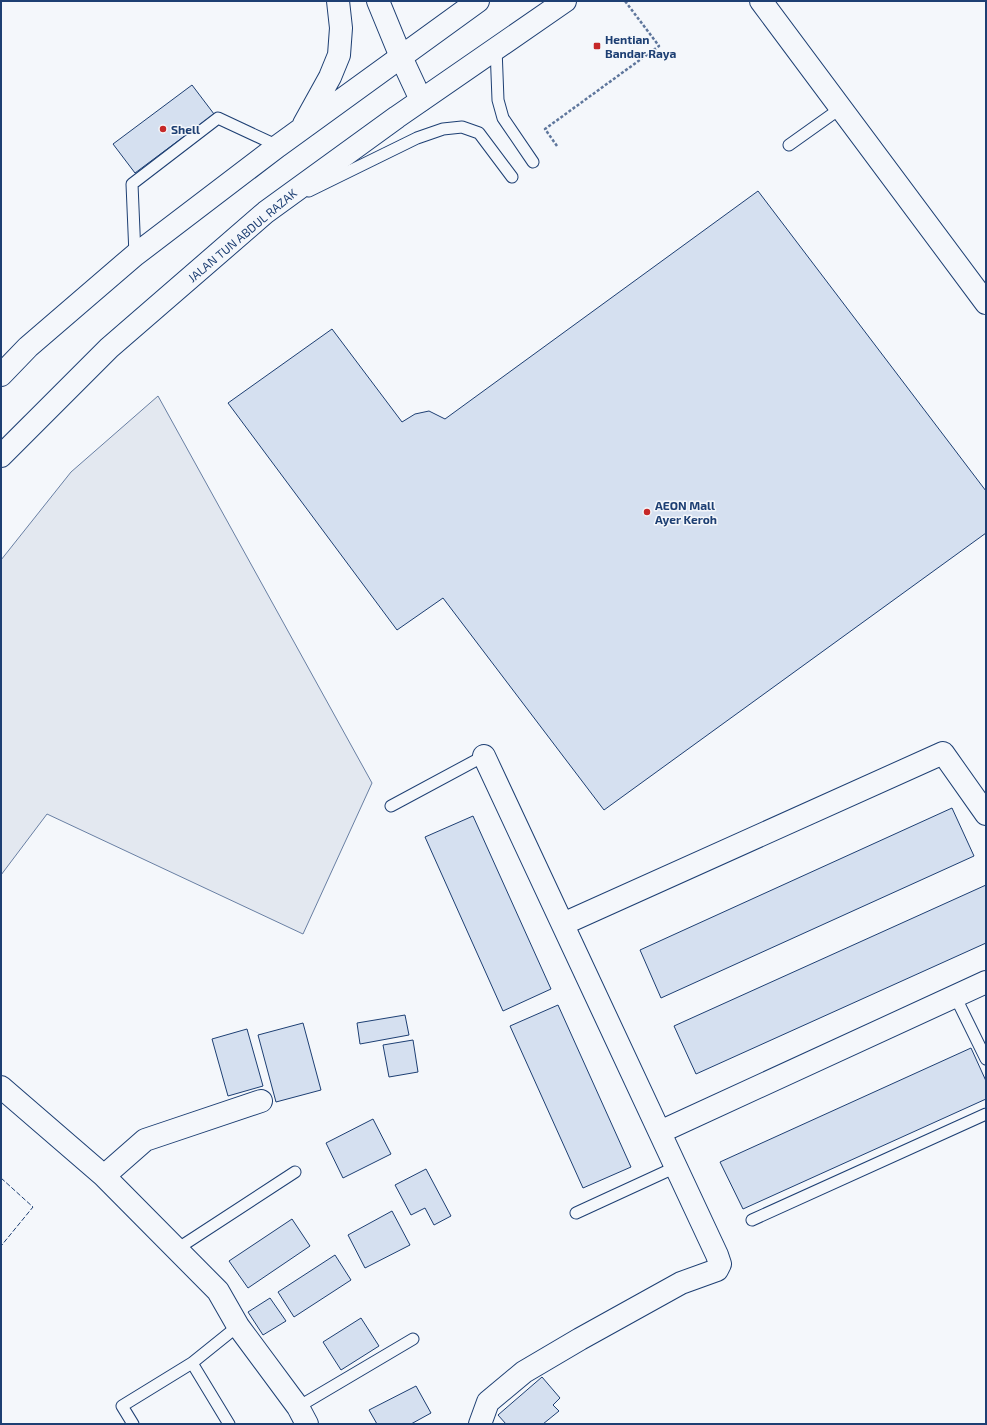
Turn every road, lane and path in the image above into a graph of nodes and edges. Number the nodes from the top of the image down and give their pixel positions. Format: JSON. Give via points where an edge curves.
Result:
{"nodes":[{"id":1,"x":338,"y":1,"type":"edge"},
{"id":2,"x":378,"y":1,"type":"edge"},
{"id":3,"x":478,"y":1,"type":"edge"},
{"id":4,"x":564,"y":1,"type":"edge"},
{"id":5,"x":625,"y":1,"type":"edge"},
{"id":6,"x":761,"y":1,"type":"edge"},
{"id":7,"x":496,"y":47,"type":"junction"},
{"id":8,"x":401,"y":57,"type":"junction"},
{"id":9,"x":420,"y":100,"type":"junction"},
{"id":10,"x":841,"y":108,"type":"junction"},
{"id":11,"x":301,"y":130,"type":"junction"},
{"id":12,"x":789,"y":145,"type":"dead end"},
{"id":13,"x":278,"y":146,"type":"junction"},
{"id":14,"x":557,"y":146,"type":"dead end"},
{"id":15,"x":533,"y":162,"type":"dead end"},
{"id":16,"x":512,"y":177,"type":"dead end"},
{"id":17,"x":266,"y":212,"type":"junction"},
{"id":18,"x":135,"y":255,"type":"junction"},
{"id":19,"x":986,"y":303,"type":"edge"},
{"id":20,"x":1,"y":375,"type":"edge"},
{"id":21,"x":1,"y":456,"type":"edge"},
{"id":22,"x":484,"y":756,"type":"joint"},
{"id":23,"x":391,"y":806,"type":"dead end"},
{"id":24,"x":986,"y":814,"type":"edge"},
{"id":25,"x":562,"y":924,"type":"junction"},
{"id":26,"x":986,"y":982,"type":"edge"},
{"id":27,"x":955,"y":996,"type":"junction"},
{"id":28,"x":986,"y":1059,"type":"edge"},
{"id":29,"x":1,"y":1087,"type":"edge"},
{"id":30,"x":261,"y":1101,"type":"dead end"},
{"id":31,"x":986,"y":1114,"type":"edge"},
{"id":32,"x":660,"y":1132,"type":"junction"},
{"id":33,"x":676,"y":1167,"type":"junction"},
{"id":34,"x":295,"y":1172,"type":"dead end"},
{"id":35,"x":104,"y":1176,"type":"junction"},
{"id":36,"x":576,"y":1213,"type":"dead end"},
{"id":37,"x":752,"y":1220,"type":"dead end"},
{"id":38,"x":177,"y":1249,"type":"junction"},
{"id":39,"x":238,"y":1326,"type":"junction"},
{"id":40,"x":413,"y":1339,"type":"dead end"},
{"id":41,"x":192,"y":1363,"type":"junction"},
{"id":42,"x":302,"y":1415,"type":"edge"},
{"id":43,"x":133,"y":1424,"type":"edge"},
{"id":44,"x":229,"y":1424,"type":"edge"},
{"id":45,"x":480,"y":1424,"type":"edge"}],
"edges":[{"from":1,"to":11,"type":"main road","via":[[341,28],[339,55]]},
{"from":2,"to":8,"type":"main road"},
{"from":3,"to":8,"type":"main road"},
{"from":4,"to":7,"type":"main road","name":"JALAN TUN ABDUL RAZAK"},
{"from":5,"to":14,"type":"path","via":[[659,46],[544,129]]},
{"from":6,"to":10,"type":"main road"},
{"from":7,"to":9,"type":"main road","name":"JALAN TUN ABDUL RAZAK"},
{"from":7,"to":15,"type":"lane","via":[[498,100],[503,118]]},
{"from":8,"to":9,"type":"main road"},
{"from":8,"to":11,"type":"main road"},
{"from":9,"to":17,"type":"main road","name":"JALAN TUN ABDUL RAZAK"},
{"from":10,"to":12,"type":"lane"},
{"from":10,"to":19,"type":"main road"},
{"from":11,"to":13,"type":"main road"},
{"from":13,"to":18,"type":"main road"},
{"from":13,"to":18,"type":"lane","via":[[218,118],[199,132],[132,184]]},
{"from":16,"to":17,"type":"lane","via":[[479,133],[462,127],[443,129],[417,138]]},
{"from":17,"to":21,"type":"main road","name":"JALAN TUN ABDUL RAZAK","via":[[109,348]]},
{"from":18,"to":20,"type":"main road","via":[[28,347]]},
{"from":22,"to":23,"type":"lane"},
{"from":22,"to":25,"type":"main road"},
{"from":24,"to":25,"type":"main road","via":[[942,753]]},
{"from":25,"to":32,"type":"main road"},
{"from":26,"to":27,"type":"main road"},
{"from":27,"to":28,"type":"lane"},
{"from":27,"to":32,"type":"main road"},
{"from":29,"to":35,"type":"main road"},
{"from":30,"to":35,"type":"main road","via":[[145,1140]]},
{"from":31,"to":37,"type":"lane"},
{"from":32,"to":33,"type":"main road"},
{"from":33,"to":36,"type":"lane"},
{"from":33,"to":45,"type":"main road","via":[[717,1255],[720,1264],[717,1270],[681,1284],[524,1372],[488,1402]]},
{"from":34,"to":38,"type":"lane"},
{"from":35,"to":38,"type":"main road"},
{"from":38,"to":39,"type":"main road","via":[[218,1290]]},
{"from":39,"to":41,"type":"lane"},
{"from":39,"to":42,"type":"main road"},
{"from":40,"to":42,"type":"lane"},
{"from":41,"to":43,"type":"lane","via":[[122,1406]]},
{"from":41,"to":44,"type":"lane"}]}
